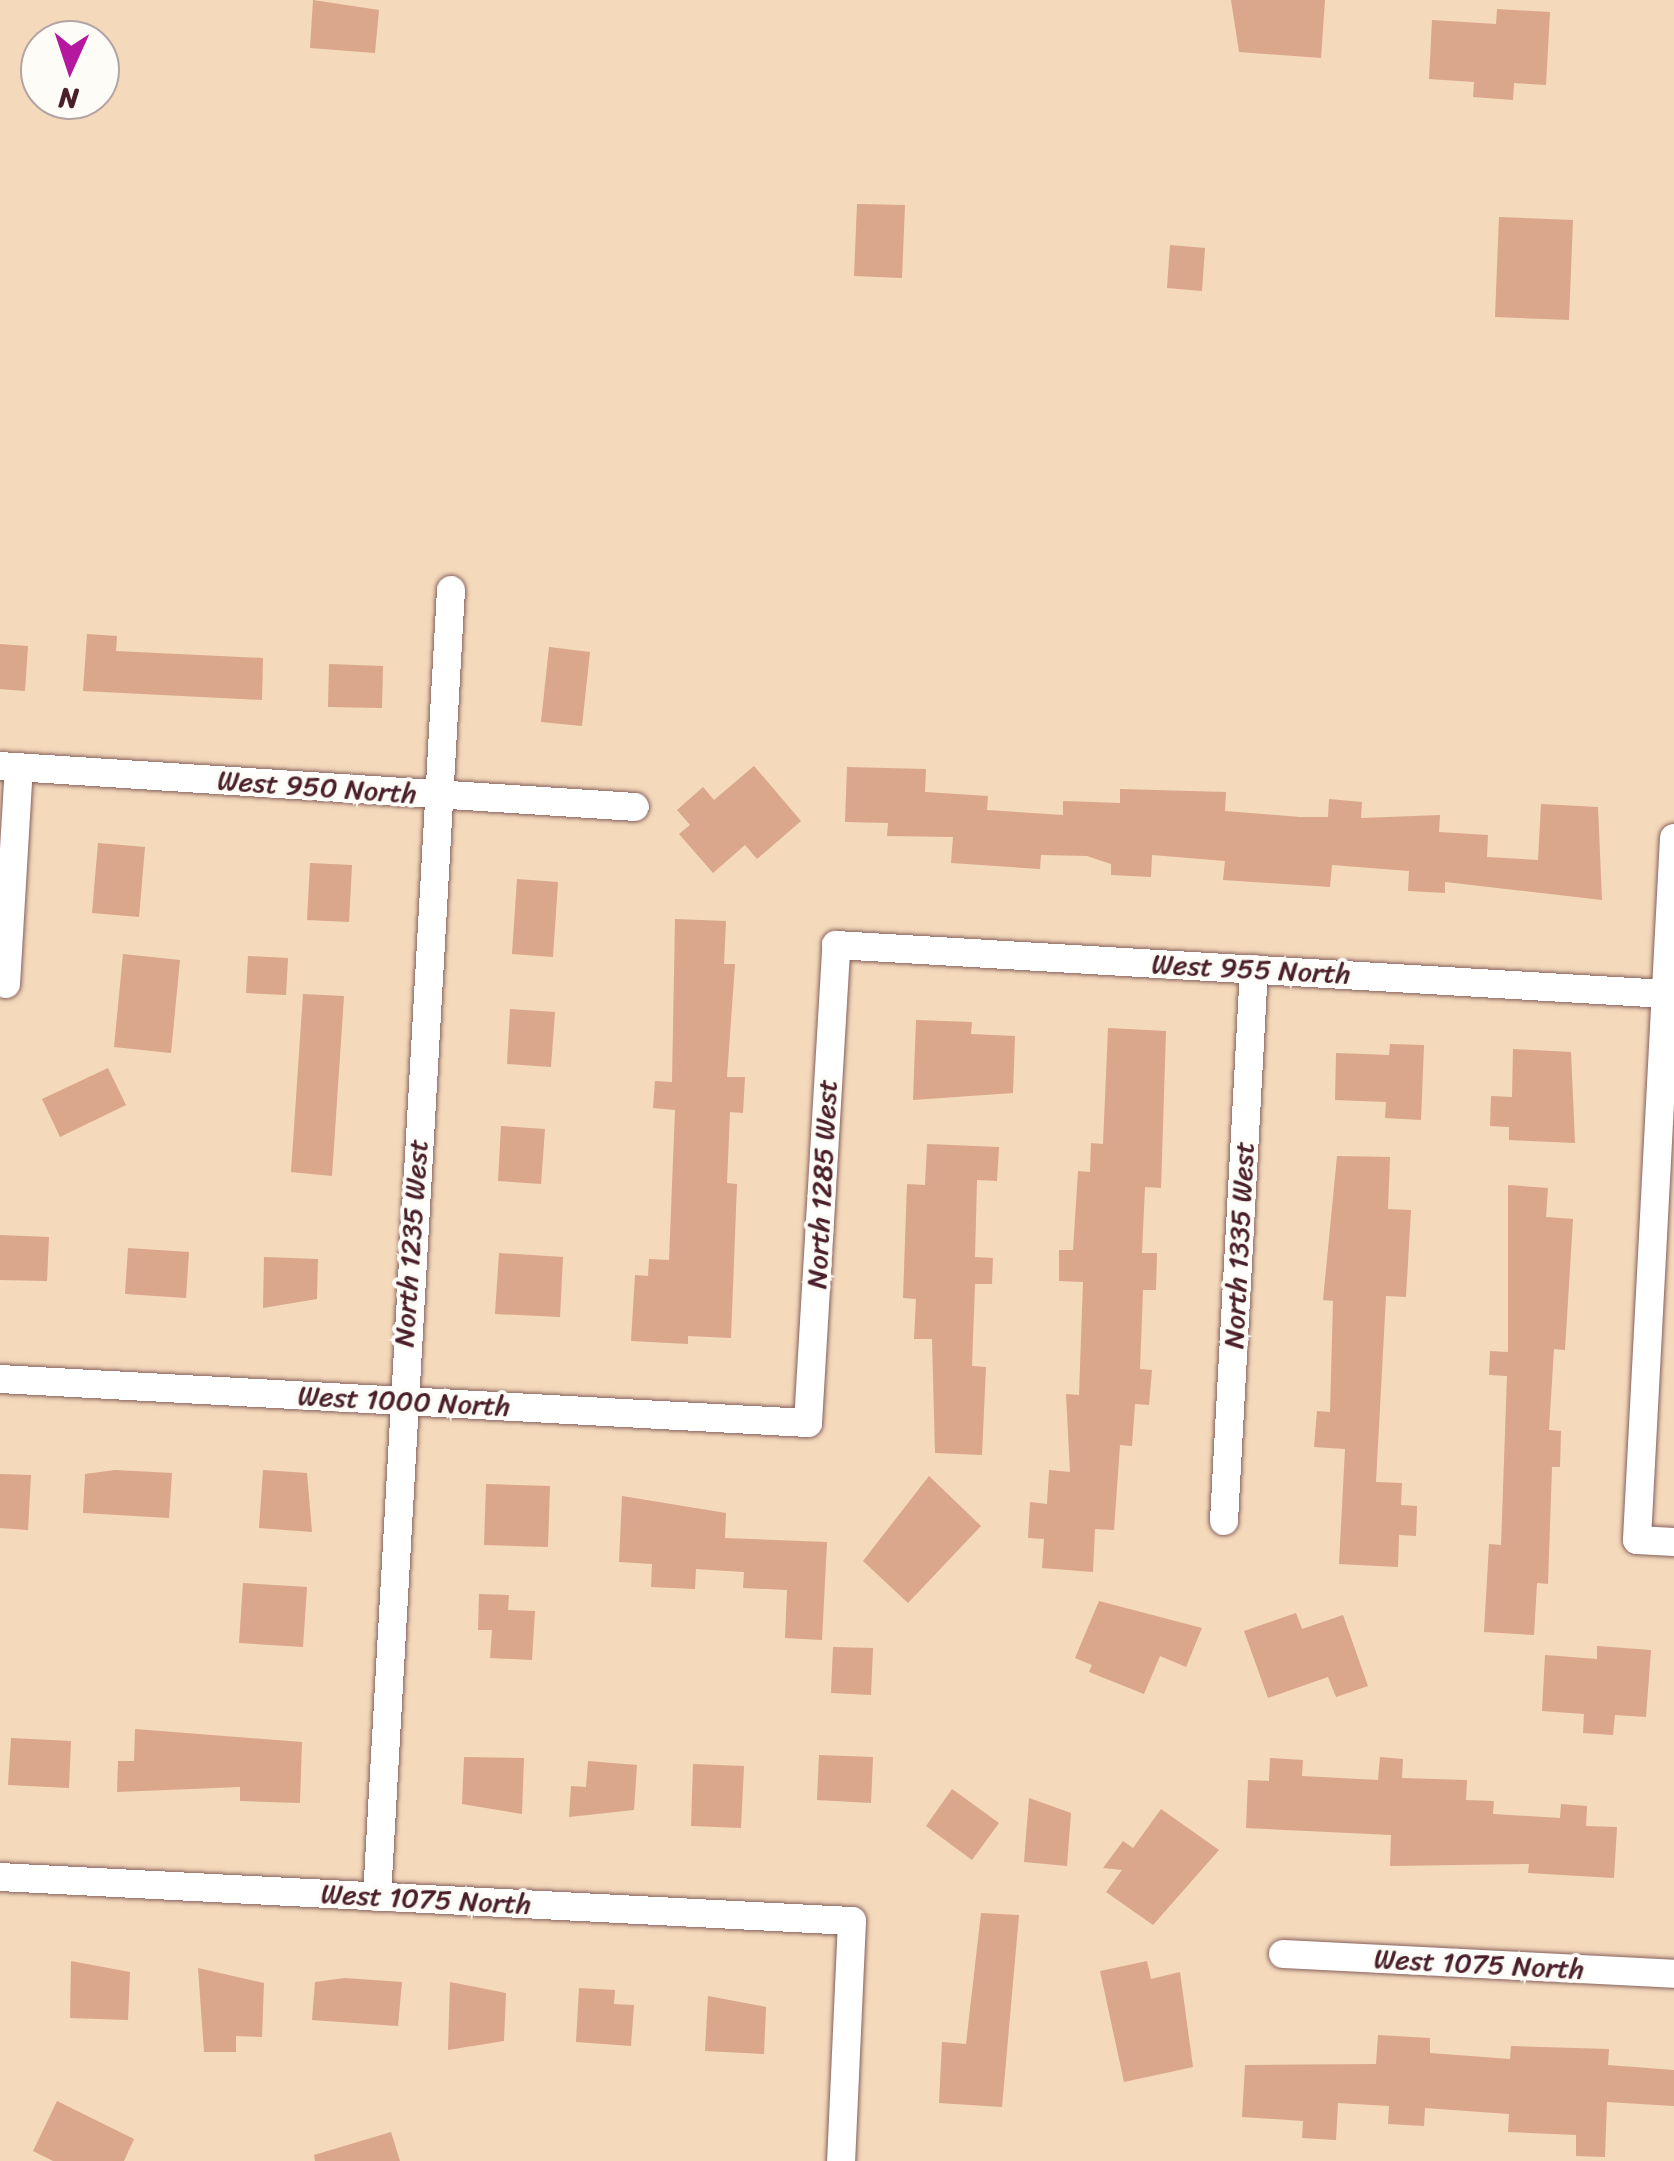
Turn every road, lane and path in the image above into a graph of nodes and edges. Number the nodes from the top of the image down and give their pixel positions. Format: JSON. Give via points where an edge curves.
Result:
{"nodes":[{"id":1,"x":452,"y":590,"type":"dead end"},
{"id":2,"x":9,"y":767,"type":"edge"},
{"id":3,"x":439,"y":794,"type":"junction"},
{"id":4,"x":635,"y":806,"type":"dead end"},
{"id":5,"x":1674,"y":838,"type":"edge"},
{"id":6,"x":836,"y":945,"type":"joint"},
{"id":7,"x":1254,"y":970,"type":"junction"},
{"id":8,"x":6,"y":984,"type":"dead end"},
{"id":9,"x":1666,"y":994,"type":"junction"},
{"id":10,"x":0,"y":1379,"type":"edge"},
{"id":11,"x":401,"y":1401,"type":"junction"},
{"id":12,"x":808,"y":1423,"type":"joint"},
{"id":13,"x":1224,"y":1521,"type":"dead end"},
{"id":14,"x":1674,"y":1542,"type":"edge"},
{"id":15,"x":0,"y":1878,"type":"edge"},
{"id":16,"x":378,"y":1897,"type":"junction"},
{"id":17,"x":1283,"y":1954,"type":"dead end"},
{"id":18,"x":1674,"y":1974,"type":"edge"},
{"id":19,"x":841,"y":2161,"type":"edge"}],
"edges":[{"from":1,"to":3,"type":"street","name":"North 1235 West"},
{"from":2,"to":3,"type":"street","name":"West 950 North"},
{"from":2,"to":8,"type":"street"},
{"from":3,"to":4,"type":"street","name":"West 950 North"},
{"from":3,"to":11,"type":"street","name":"North 1235 West"},
{"from":5,"to":9,"type":"street"},
{"from":6,"to":7,"type":"street","name":"West 955 North"},
{"from":6,"to":12,"type":"street","name":"North 1285 West"},
{"from":7,"to":9,"type":"street","name":"West 955 North"},
{"from":7,"to":13,"type":"street","name":"North 1335 West"},
{"from":9,"to":14,"type":"street","via":[[1637,1540]]},
{"from":10,"to":11,"type":"street","name":"West 1000 North"},
{"from":11,"to":12,"type":"street","name":"West 1000 North"},
{"from":11,"to":16,"type":"street","name":"North 1235 West"},
{"from":15,"to":16,"type":"street","name":"West 1075 North"},
{"from":16,"to":19,"type":"street","name":"West 1075 North","via":[[852,1921]]},
{"from":17,"to":18,"type":"street","name":"West 1075 North"}]}
